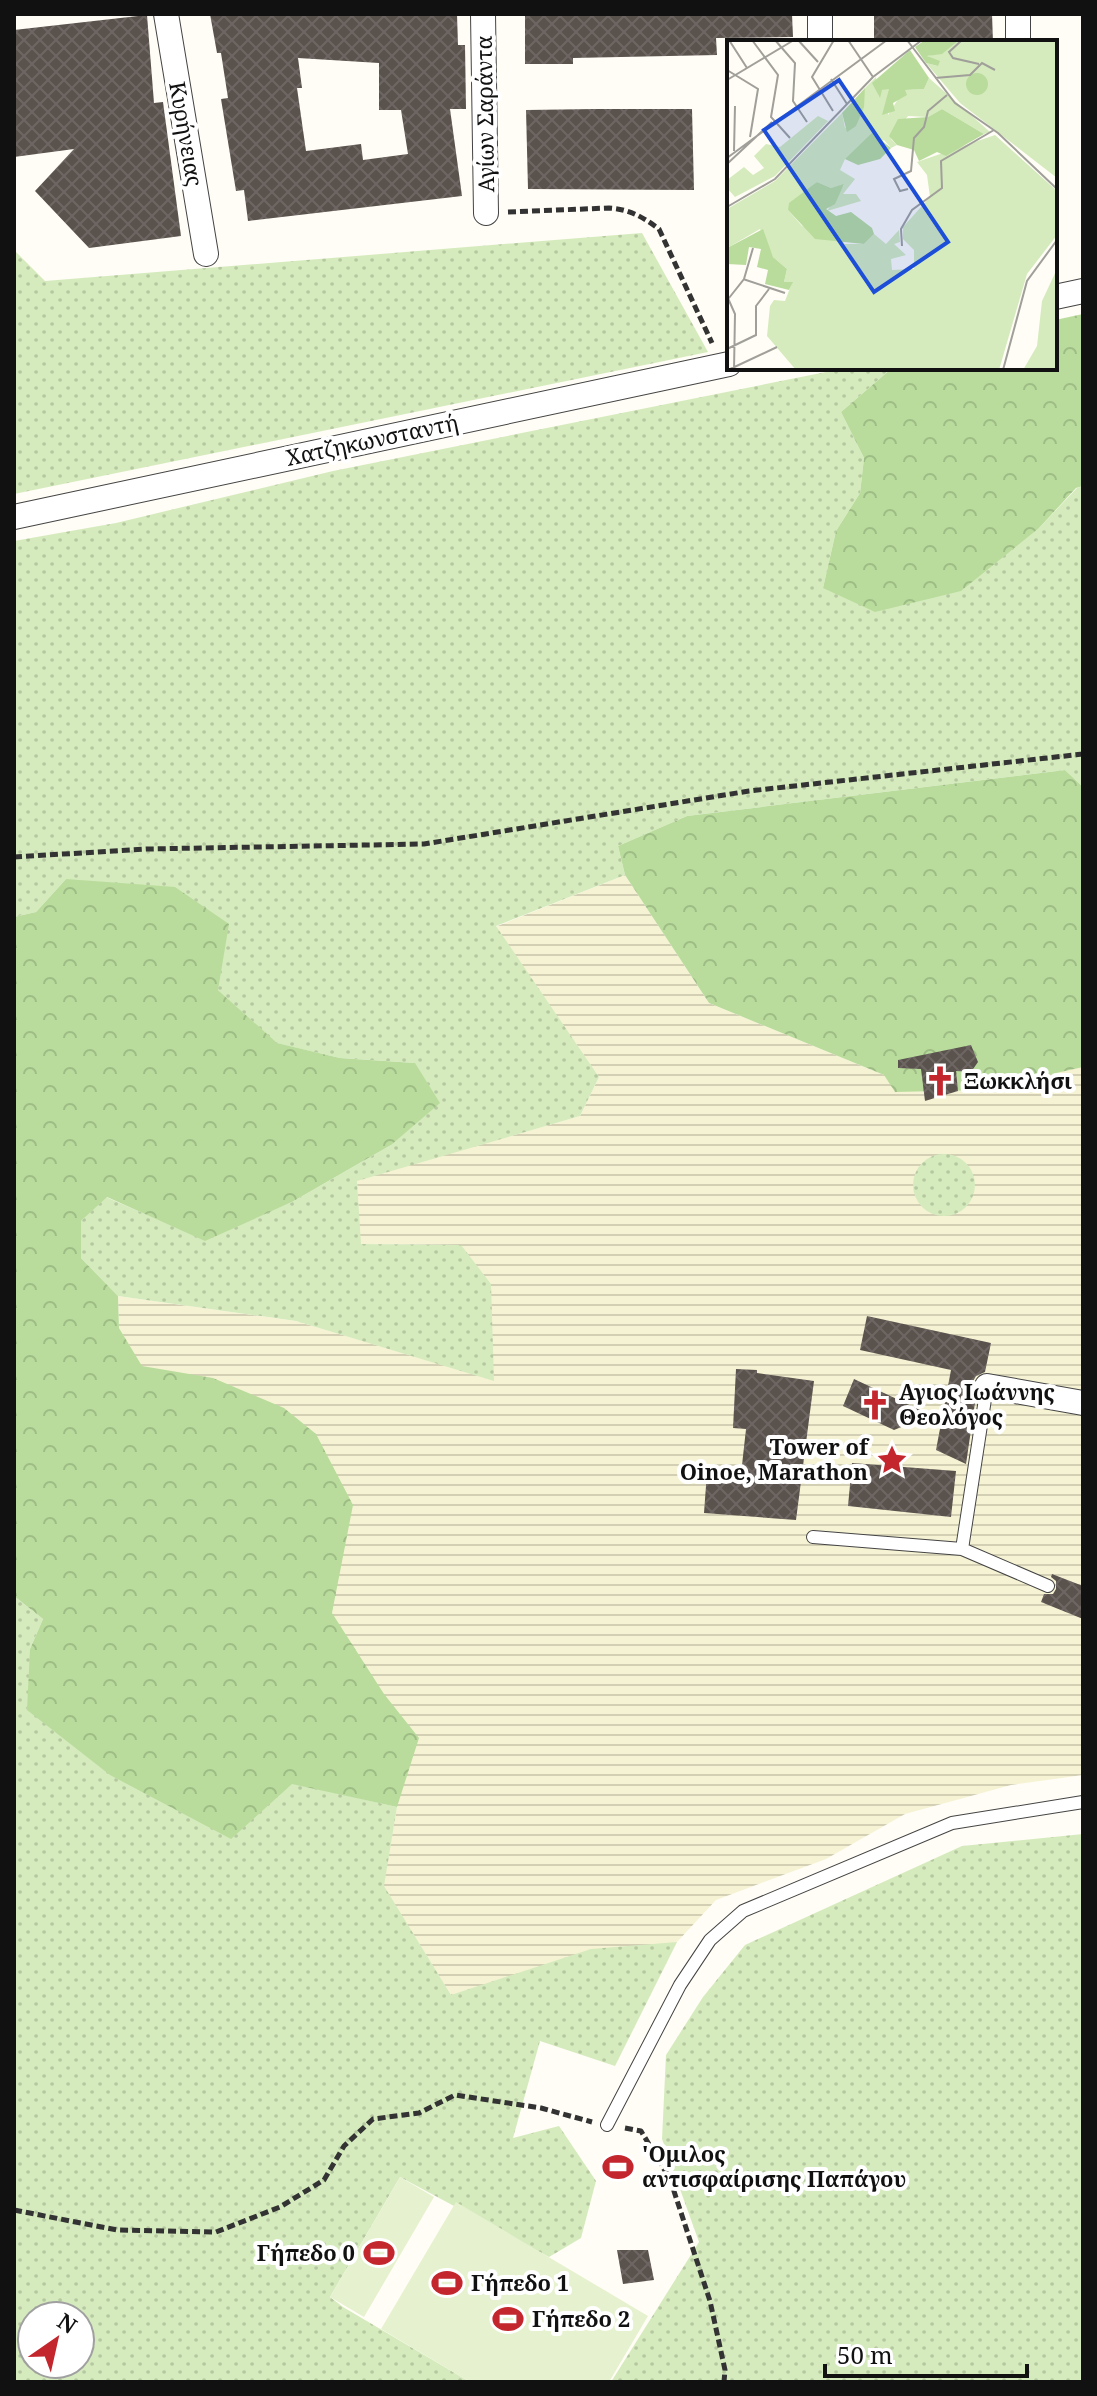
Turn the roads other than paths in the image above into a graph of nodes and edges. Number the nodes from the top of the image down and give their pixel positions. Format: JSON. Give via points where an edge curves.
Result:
{"nodes":[{"id":1,"x":166,"y":14,"type":"edge"},
{"id":2,"x":483,"y":14,"type":"edge"},
{"id":3,"x":820,"y":14,"type":"edge"},
{"id":4,"x":1018,"y":14,"type":"edge"},
{"id":5,"x":820,"y":40,"type":"edge"},
{"id":6,"x":1018,"y":40,"type":"edge"},
{"id":7,"x":486,"y":213,"type":"road end"},
{"id":8,"x":206,"y":254,"type":"dead end"},
{"id":9,"x":1083,"y":291,"type":"edge"},
{"id":10,"x":1057,"y":297,"type":"edge"},
{"id":11,"x":726,"y":365,"type":"edge"},
{"id":12,"x":14,"y":517,"type":"edge"},
{"id":13,"x":987,"y":1386,"type":"joint"},
{"id":14,"x":1083,"y":1403,"type":"edge"},
{"id":15,"x":813,"y":1537,"type":"dead end"},
{"id":16,"x":962,"y":1549,"type":"junction"},
{"id":17,"x":1048,"y":1586,"type":"dead end"},
{"id":18,"x":1083,"y":1802,"type":"edge"},
{"id":19,"x":607,"y":2125,"type":"road end"}],
"edges":[{"from":1,"to":8,"type":"street","name":"Κυρήνειας"},
{"from":2,"to":7,"type":"street","name":"Αγίων Σαράντα"},
{"from":3,"to":5,"type":"street"},
{"from":4,"to":6,"type":"street"},
{"from":9,"to":10,"type":"street"},
{"from":11,"to":12,"type":"street","name":"Χατζηκωνσταντή"},
{"from":13,"to":14,"type":"street"},
{"from":13,"to":16,"type":"lane"},
{"from":15,"to":16,"type":"lane"},
{"from":16,"to":17,"type":"lane"},
{"from":18,"to":19,"type":"lane","via":[[952,1823],[743,1911],[710,1940],[680,1985]]}]}
